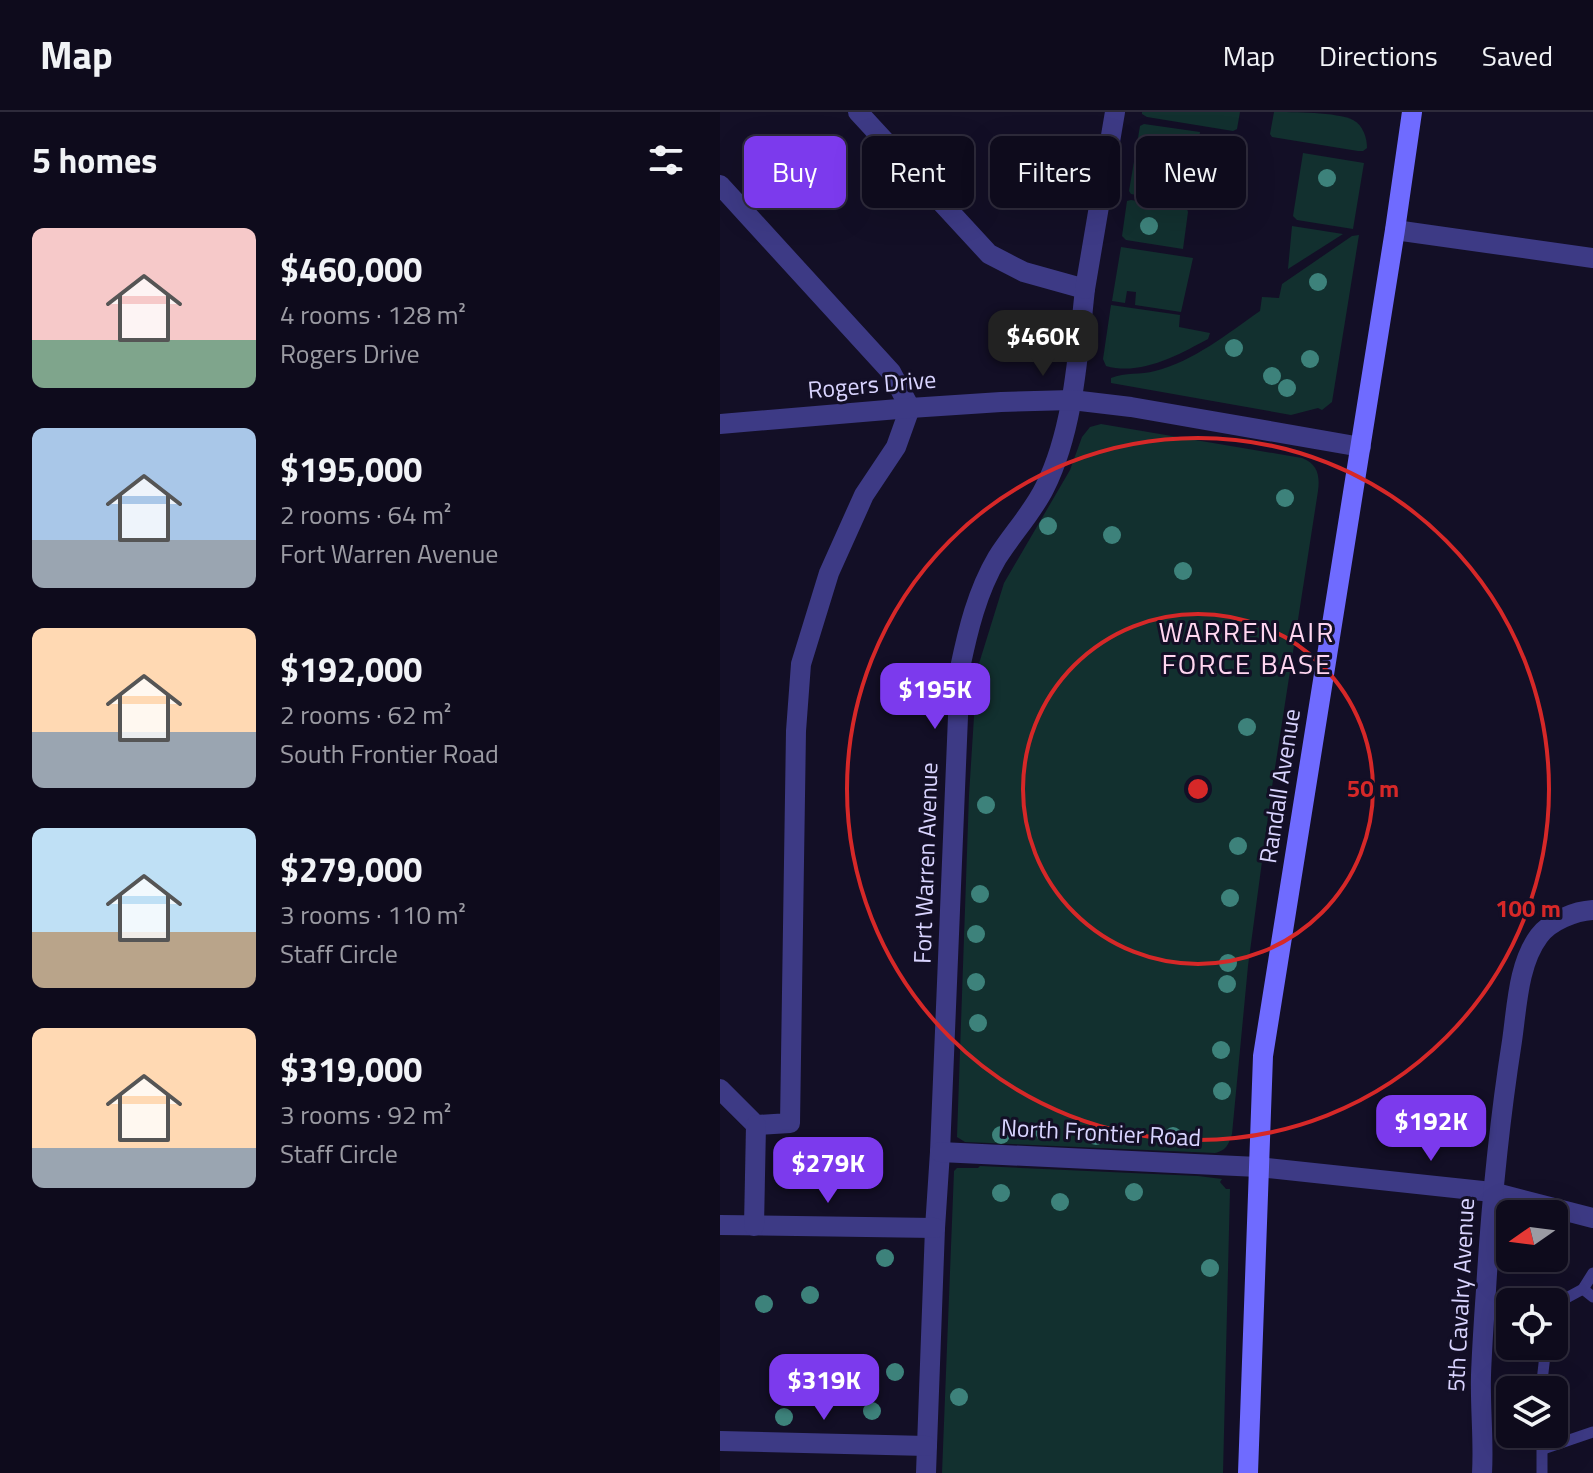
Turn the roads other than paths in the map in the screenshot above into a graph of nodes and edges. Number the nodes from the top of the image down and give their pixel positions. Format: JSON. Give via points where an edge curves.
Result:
{"nodes":[{"id":1,"x":858,"y":112,"type":"edge"},
{"id":2,"x":1115,"y":112,"type":"edge"},
{"id":3,"x":1412,"y":112,"type":"edge"},
{"id":4,"x":720,"y":185,"type":"edge"},
{"id":5,"x":1395,"y":230,"type":"junction"},
{"id":6,"x":1593,"y":258,"type":"edge"},
{"id":7,"x":1085,"y":289,"type":"junction"},
{"id":8,"x":1072,"y":400,"type":"junction"},
{"id":9,"x":910,"y":408,"type":"junction"},
{"id":10,"x":720,"y":424,"type":"edge"},
{"id":11,"x":1361,"y":447,"type":"junction"},
{"id":12,"x":1593,"y":910,"type":"edge"},
{"id":13,"x":720,"y":1089,"type":"edge"},
{"id":14,"x":756,"y":1125,"type":"junction"},
{"id":15,"x":940,"y":1152,"type":"junction"},
{"id":16,"x":1258,"y":1167,"type":"junction"},
{"id":17,"x":1492,"y":1192,"type":"junction"},
{"id":18,"x":1593,"y":1218,"type":"edge"},
{"id":19,"x":720,"y":1225,"type":"edge"},
{"id":20,"x":754,"y":1226,"type":"junction"},
{"id":21,"x":935,"y":1228,"type":"junction"},
{"id":22,"x":1593,"y":1273,"type":"edge"},
{"id":23,"x":1588,"y":1293,"type":"edge"},
{"id":24,"x":1568,"y":1299,"type":"edge"},
{"id":25,"x":1593,"y":1431,"type":"edge"},
{"id":26,"x":720,"y":1441,"type":"edge"},
{"id":27,"x":927,"y":1446,"type":"junction"},
{"id":28,"x":1543,"y":1449,"type":"joint"},
{"id":29,"x":926,"y":1473,"type":"edge"},
{"id":30,"x":1248,"y":1473,"type":"edge"},
{"id":31,"x":1482,"y":1473,"type":"edge"},
{"id":32,"x":1542,"y":1473,"type":"edge"}],
"edges":[{"from":1,"to":7,"type":"street","via":[[989,254],[1024,272]]},
{"from":2,"to":7,"type":"street","name":"Fort Warren Avenue"},
{"from":3,"to":5,"type":"street","name":"Randall Avenue"},
{"from":4,"to":9,"type":"street","via":[[891,372]]},
{"from":5,"to":6,"type":"street"},
{"from":5,"to":11,"type":"street","name":"Randall Avenue"},
{"from":7,"to":8,"type":"street","name":"Fort Warren Avenue"},
{"from":8,"to":9,"type":"street","name":"Rogers Drive"},
{"from":8,"to":11,"type":"street","name":"Rogers Drive"},
{"from":8,"to":15,"type":"street","name":"Fort Warren Avenue","via":[[1045,488],[996,560],[971,616],[960,668]]},
{"from":9,"to":10,"type":"street","name":"Rogers Drive"},
{"from":9,"to":14,"type":"street","via":[[896,447],[864,495],[829,573],[801,664],[790,1123]]},
{"from":11,"to":16,"type":"street","name":"Randall Avenue","via":[[1263,1056]]},
{"from":12,"to":17,"type":"street","name":"5th Cavalry Avenue","via":[[1560,920],[1541,934],[1526,960]]},
{"from":13,"to":14,"type":"street"},
{"from":14,"to":20,"type":"street"},
{"from":15,"to":16,"type":"street","name":"North Frontier Road"},
{"from":15,"to":21,"type":"street","name":"Fort Warren Avenue"},
{"from":16,"to":17,"type":"street","name":"North Frontier Road"},
{"from":16,"to":30,"type":"street","name":"Randall Avenue"},
{"from":17,"to":18,"type":"street","name":"North Frontier Road"},
{"from":17,"to":31,"type":"street","name":"5th Cavalry Avenue","via":[[1481,1376]]},
{"from":19,"to":20,"type":"street"},
{"from":20,"to":21,"type":"street"},
{"from":21,"to":27,"type":"street","name":"Fort Warren Avenue"},
{"from":22,"to":23,"type":"lane"},
{"from":23,"to":24,"type":"lane"},
{"from":25,"to":28,"type":"lane"},
{"from":26,"to":27,"type":"street"},
{"from":27,"to":29,"type":"street","name":"Fort Warren Avenue"},
{"from":28,"to":32,"type":"lane"}]}
